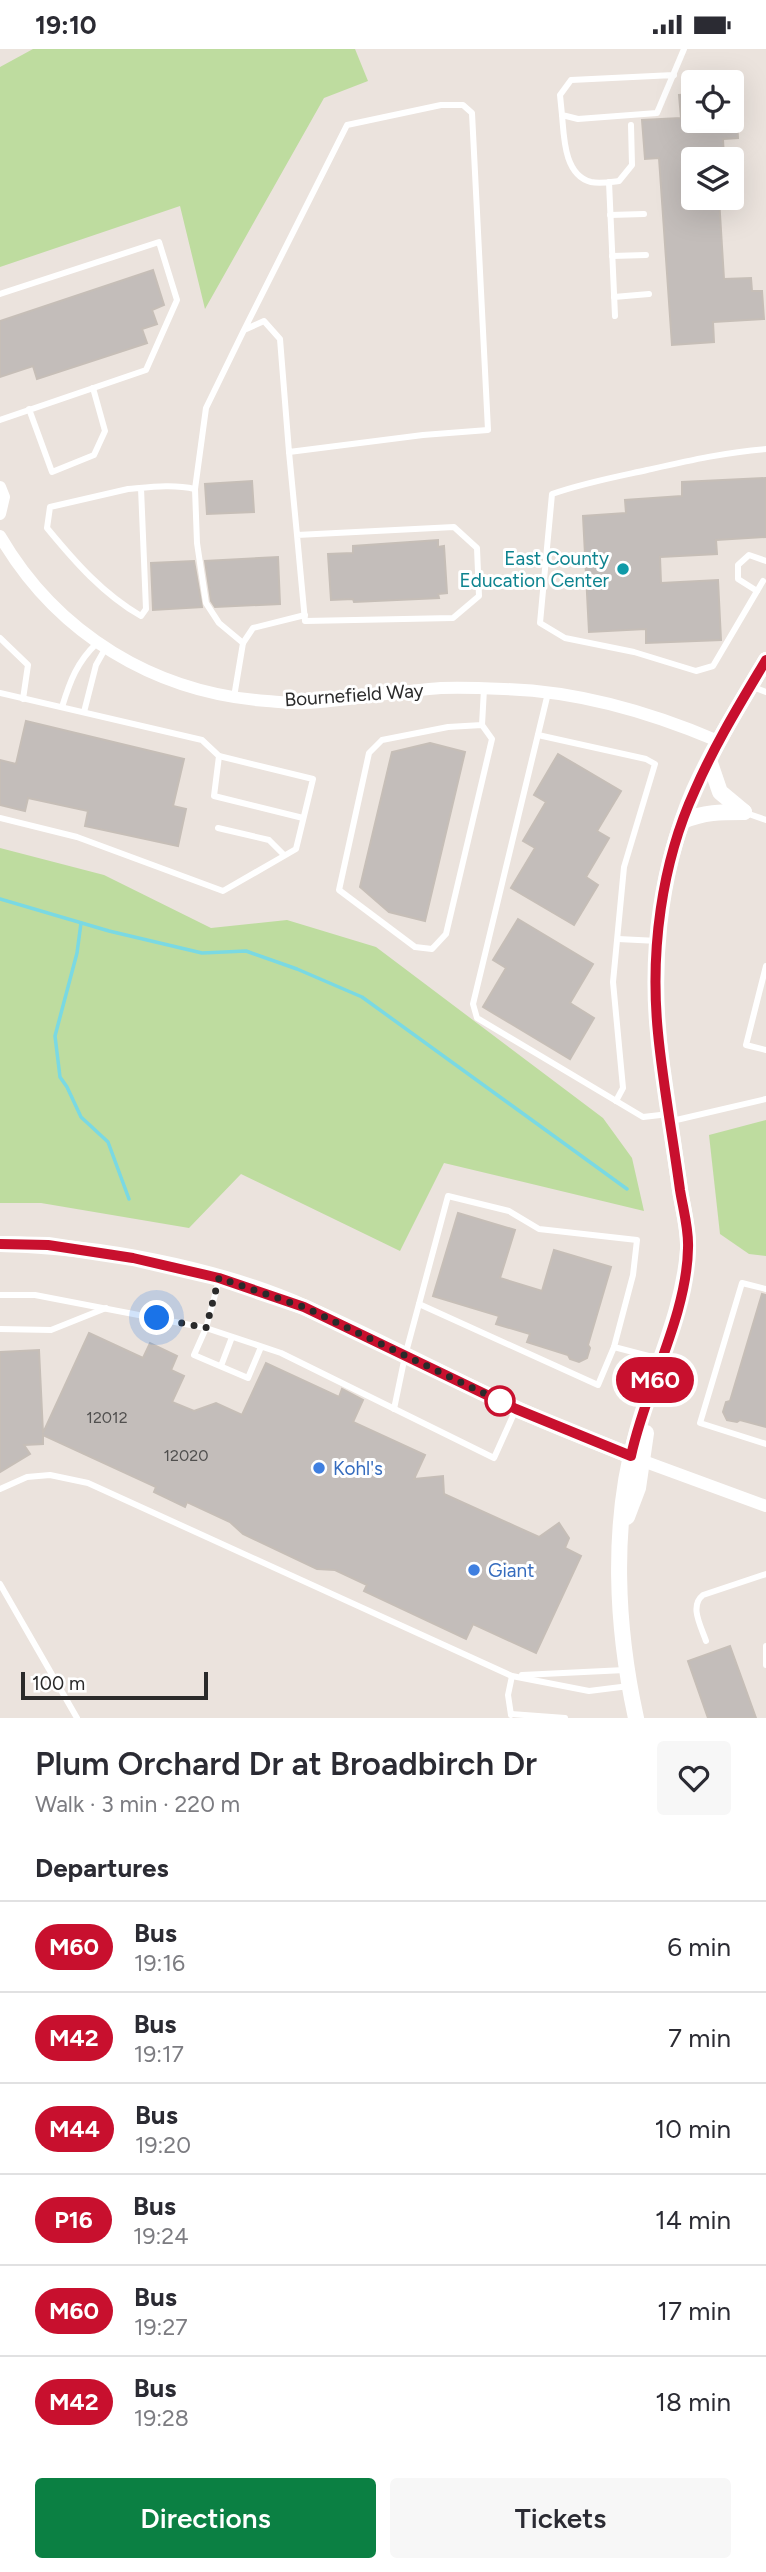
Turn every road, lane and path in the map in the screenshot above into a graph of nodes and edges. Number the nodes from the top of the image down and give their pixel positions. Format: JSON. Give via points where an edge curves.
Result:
{"nodes":[{"id":1,"x":684,"y":49,"type":"edge"},
{"id":2,"x":674,"y":75,"type":"junction"},
{"id":3,"x":562,"y":115,"type":"junction"},
{"id":4,"x":631,"y":125,"type":"dead end"},
{"id":5,"x":608,"y":182,"type":"junction"},
{"id":6,"x":644,"y":214,"type":"dead end"},
{"id":7,"x":610,"y":215,"type":"junction"},
{"id":8,"x":646,"y":255,"type":"dead end"},
{"id":9,"x":612,"y":256,"type":"junction"},
{"id":10,"x":649,"y":294,"type":"dead end"},
{"id":11,"x":0,"y":295,"type":"edge"},
{"id":12,"x":614,"y":297,"type":"junction"},
{"id":13,"x":615,"y":316,"type":"dead end"},
{"id":14,"x":244,"y":330,"type":"junction"},
{"id":15,"x":93,"y":388,"type":"junction"},
{"id":16,"x":29,"y":409,"type":"junction"},
{"id":17,"x":0,"y":419,"type":"edge"},
{"id":18,"x":766,"y":449,"type":"edge"},
{"id":19,"x":289,"y":452,"type":"junction"},
{"id":20,"x":0,"y":487,"type":"edge"},
{"id":21,"x":141,"y":488,"type":"junction"},
{"id":22,"x":195,"y":489,"type":"junction"},
{"id":23,"x":0,"y":514,"type":"edge"},
{"id":24,"x":297,"y":535,"type":"junction"},
{"id":25,"x":0,"y":536,"type":"edge"},
{"id":26,"x":766,"y":561,"type":"edge"},
{"id":27,"x":765,"y":580,"type":"edge"},
{"id":28,"x":757,"y":591,"type":"junction"},
{"id":29,"x":305,"y":615,"type":"junction"},
{"id":30,"x":0,"y":638,"type":"edge"},
{"id":31,"x":243,"y":643,"type":"junction"},
{"id":32,"x":101,"y":646,"type":"junction"},
{"id":33,"x":766,"y":660,"type":"edge"},
{"id":34,"x":484,"y":689,"type":"junction"},
{"id":35,"x":758,"y":689,"type":"edge"},
{"id":36,"x":0,"y":693,"type":"edge"},
{"id":37,"x":548,"y":693,"type":"junction"},
{"id":38,"x":23,"y":699,"type":"junction"},
{"id":39,"x":234,"y":699,"type":"junction"},
{"id":40,"x":62,"y":707,"type":"junction"},
{"id":41,"x":84,"y":712,"type":"junction"},
{"id":42,"x":482,"y":725,"type":"junction"},
{"id":43,"x":538,"y":735,"type":"junction"},
{"id":44,"x":718,"y":741,"type":"junction"},
{"id":45,"x":219,"y":755,"type":"junction"},
{"id":46,"x":709,"y":760,"type":"junction"},
{"id":47,"x":744,"y":812,"type":"junction"},
{"id":48,"x":0,"y":818,"type":"edge"},
{"id":49,"x":303,"y":818,"type":"junction"},
{"id":50,"x":766,"y":820,"type":"edge"},
{"id":51,"x":683,"y":821,"type":"junction"},
{"id":52,"x":218,"y":828,"type":"dead end"},
{"id":53,"x":284,"y":855,"type":"junction"},
{"id":54,"x":618,"y":939,"type":"junction"},
{"id":55,"x":658,"y":941,"type":"junction"},
{"id":56,"x":766,"y":966,"type":"edge"},
{"id":57,"x":766,"y":1050,"type":"edge"},
{"id":58,"x":766,"y":1099,"type":"edge"},
{"id":59,"x":616,"y":1101,"type":"junction"},
{"id":60,"x":670,"y":1118,"type":"junction"},
{"id":61,"x":0,"y":1244,"type":"edge"},
{"id":62,"x":219,"y":1278,"type":"junction"},
{"id":63,"x":766,"y":1289,"type":"edge"},
{"id":64,"x":0,"y":1295,"type":"edge"},
{"id":65,"x":419,"y":1304,"type":"junction"},
{"id":66,"x":107,"y":1308,"type":"junction"},
{"id":67,"x":206,"y":1328,"type":"junction"},
{"id":68,"x":0,"y":1329,"type":"edge"},
{"id":69,"x":232,"y":1337,"type":"junction"},
{"id":70,"x":261,"y":1347,"type":"junction"},
{"id":71,"x":614,"y":1347,"type":"junction"},
{"id":72,"x":405,"y":1356,"type":"junction"},
{"id":73,"x":662,"y":1360,"type":"junction"},
{"id":74,"x":221,"y":1366,"type":"junction"},
{"id":75,"x":394,"y":1409,"type":"junction"},
{"id":76,"x":516,"y":1409,"type":"junction"},
{"id":77,"x":766,"y":1444,"type":"edge"},
{"id":78,"x":636,"y":1458,"type":"junction"},
{"id":79,"x":0,"y":1489,"type":"edge"},
{"id":80,"x":766,"y":1506,"type":"edge"},
{"id":81,"x":766,"y":1574,"type":"edge"},
{"id":82,"x":0,"y":1584,"type":"edge"},
{"id":83,"x":706,"y":1641,"type":"dead end"},
{"id":84,"x":766,"y":1646,"type":"edge"},
{"id":85,"x":766,"y":1665,"type":"edge"},
{"id":86,"x":625,"y":1669,"type":"junction"},
{"id":87,"x":512,"y":1676,"type":"junction"},
{"id":88,"x":629,"y":1686,"type":"junction"},
{"id":89,"x":511,"y":1716,"type":"edge"},
{"id":90,"x":77,"y":1718,"type":"edge"},
{"id":91,"x":565,"y":1718,"type":"edge"},
{"id":92,"x":636,"y":1718,"type":"edge"}],
"edges":[{"from":1,"to":2,"type":"lane"},
{"from":2,"to":3,"type":"lane","via":[[657,113],[578,119]]},
{"from":2,"to":3,"type":"lane","via":[[571,80],[560,95]]},
{"from":3,"to":5,"type":"lane","via":[[566,153],[577,174],[591,182]]},
{"from":4,"to":5,"type":"lane","via":[[632,165],[620,181]]},
{"from":5,"to":7,"type":"lane"},
{"from":6,"to":7,"type":"lane"},
{"from":7,"to":9,"type":"lane"},
{"from":8,"to":9,"type":"lane"},
{"from":9,"to":12,"type":"lane"},
{"from":10,"to":12,"type":"lane"},
{"from":11,"to":15,"type":"lane","via":[[159,242],[177,300],[145,370]]},
{"from":12,"to":13,"type":"lane"},
{"from":14,"to":19,"type":"lane","via":[[264,321],[279,339]]},
{"from":14,"to":19,"type":"lane","via":[[347,125],[441,105],[463,105],[472,113],[488,431]]},
{"from":14,"to":22,"type":"lane","via":[[206,408]]},
{"from":15,"to":16,"type":"lane"},
{"from":15,"to":16,"type":"lane","via":[[105,431],[94,456],[52,472]]},
{"from":16,"to":17,"type":"lane"},
{"from":18,"to":28,"type":"lane","via":[[661,467],[552,494],[540,623],[565,638],[696,671],[713,666]]},
{"from":19,"to":24,"type":"lane"},
{"from":20,"to":23,"type":"street","via":[[4,497]]},
{"from":21,"to":21,"type":"lane","via":[[50,507],[47,528],[77,565],[119,603],[141,616],[146,609]]},
{"from":21,"to":22,"type":"lane"},
{"from":22,"to":31,"type":"lane","via":[[206,603],[219,623]]},
{"from":24,"to":29,"type":"lane"},
{"from":24,"to":29,"type":"lane","via":[[454,527],[477,548],[480,596],[453,618],[305,621]]},
{"from":25,"to":32,"type":"street","name":"Bournefield Way","via":[[40,591]]},
{"from":26,"to":28,"type":"lane","via":[[749,555],[738,565],[738,579]]},
{"from":27,"to":28,"type":"lane"},
{"from":29,"to":31,"type":"lane","via":[[253,628]]},
{"from":30,"to":38,"type":"lane","via":[[28,665]]},
{"from":31,"to":39,"type":"lane"},
{"from":32,"to":39,"type":"street","name":"Bournefield Way","via":[[166,680]]},
{"from":32,"to":40,"type":"lane","via":[[83,656]]},
{"from":32,"to":41,"type":"lane"},
{"from":33,"to":35,"type":"street"},
{"from":34,"to":37,"type":"street","name":"Bournefield Way"},
{"from":34,"to":39,"type":"street","name":"Bournefield Way","via":[[442,688],[302,703]]},
{"from":34,"to":42,"type":"lane"},
{"from":35,"to":44,"type":"street"},
{"from":36,"to":38,"type":"lane"},
{"from":37,"to":43,"type":"lane"},
{"from":37,"to":44,"type":"street","name":"Bournefield Way","via":[[629,708]]},
{"from":38,"to":40,"type":"lane"},
{"from":40,"to":41,"type":"lane"},
{"from":41,"to":45,"type":"lane","via":[[202,740]]},
{"from":42,"to":42,"type":"lane","via":[[492,739],[446,934],[432,949],[415,947],[339,890],[369,753],[382,740]]},
{"from":43,"to":54,"type":"lane","via":[[655,764],[624,867]]},
{"from":43,"to":59,"type":"lane","via":[[473,1004],[477,1018]]},
{"from":44,"to":46,"type":"street"},
{"from":45,"to":49,"type":"lane","via":[[214,796]]},
{"from":45,"to":49,"type":"lane","via":[[313,779]]},
{"from":46,"to":47,"type":"street","via":[[720,792]]},
{"from":46,"to":51,"type":"street"},
{"from":47,"to":50,"type":"lane"},
{"from":47,"to":51,"type":"street","via":[[717,811]]},
{"from":48,"to":53,"type":"lane","via":[[77,837],[223,891]]},
{"from":49,"to":53,"type":"lane","via":[[296,849]]},
{"from":51,"to":55,"type":"street","via":[[666,879]]},
{"from":52,"to":53,"type":"lane","via":[[269,840]]},
{"from":54,"to":55,"type":"lane"},
{"from":54,"to":59,"type":"lane","via":[[613,982],[623,1088]]},
{"from":55,"to":60,"type":"street","via":[[658,1033]]},
{"from":56,"to":57,"type":"lane","via":[[747,1045]]},
{"from":58,"to":60,"type":"lane"},
{"from":59,"to":60,"type":"lane","via":[[643,1117]]},
{"from":60,"to":73,"type":"street","via":[[688,1247],[684,1284]]},
{"from":61,"to":62,"type":"street","via":[[48,1245],[133,1258]]},
{"from":62,"to":67,"type":"lane"},
{"from":62,"to":72,"type":"street","via":[[304,1307]]},
{"from":63,"to":77,"type":"lane","via":[[742,1283],[700,1423]]},
{"from":64,"to":66,"type":"lane","via":[[35,1295]]},
{"from":65,"to":71,"type":"lane","via":[[598,1385]]},
{"from":65,"to":71,"type":"lane","via":[[448,1196],[509,1212],[539,1229],[637,1240]]},
{"from":65,"to":72,"type":"lane"},
{"from":66,"to":67,"type":"lane"},
{"from":66,"to":68,"type":"lane","via":[[51,1330]]},
{"from":67,"to":69,"type":"lane"},
{"from":67,"to":74,"type":"lane","via":[[194,1355]]},
{"from":69,"to":70,"type":"lane"},
{"from":69,"to":74,"type":"lane"},
{"from":70,"to":74,"type":"lane","via":[[248,1378]]},
{"from":70,"to":75,"type":"lane"},
{"from":71,"to":73,"type":"lane"},
{"from":72,"to":75,"type":"lane"},
{"from":72,"to":76,"type":"street"},
{"from":73,"to":78,"type":"street","via":[[636,1434]]},
{"from":75,"to":76,"type":"lane","via":[[494,1458]]},
{"from":76,"to":78,"type":"street"},
{"from":78,"to":80,"type":"street"},
{"from":78,"to":86,"type":"street","via":[[638,1488],[621,1531]]},
{"from":79,"to":87,"type":"lane","via":[[27,1476],[50,1475],[88,1483]]},
{"from":81,"to":83,"type":"lane","via":[[697,1600]]},
{"from":82,"to":90,"type":"lane"},
{"from":84,"to":85,"type":"lane"},
{"from":86,"to":87,"type":"lane"},
{"from":86,"to":88,"type":"street"},
{"from":87,"to":88,"type":"lane","via":[[589,1691]]},
{"from":87,"to":89,"type":"lane","via":[[508,1695]]},
{"from":88,"to":92,"type":"street"},
{"from":89,"to":91,"type":"lane"}]}
